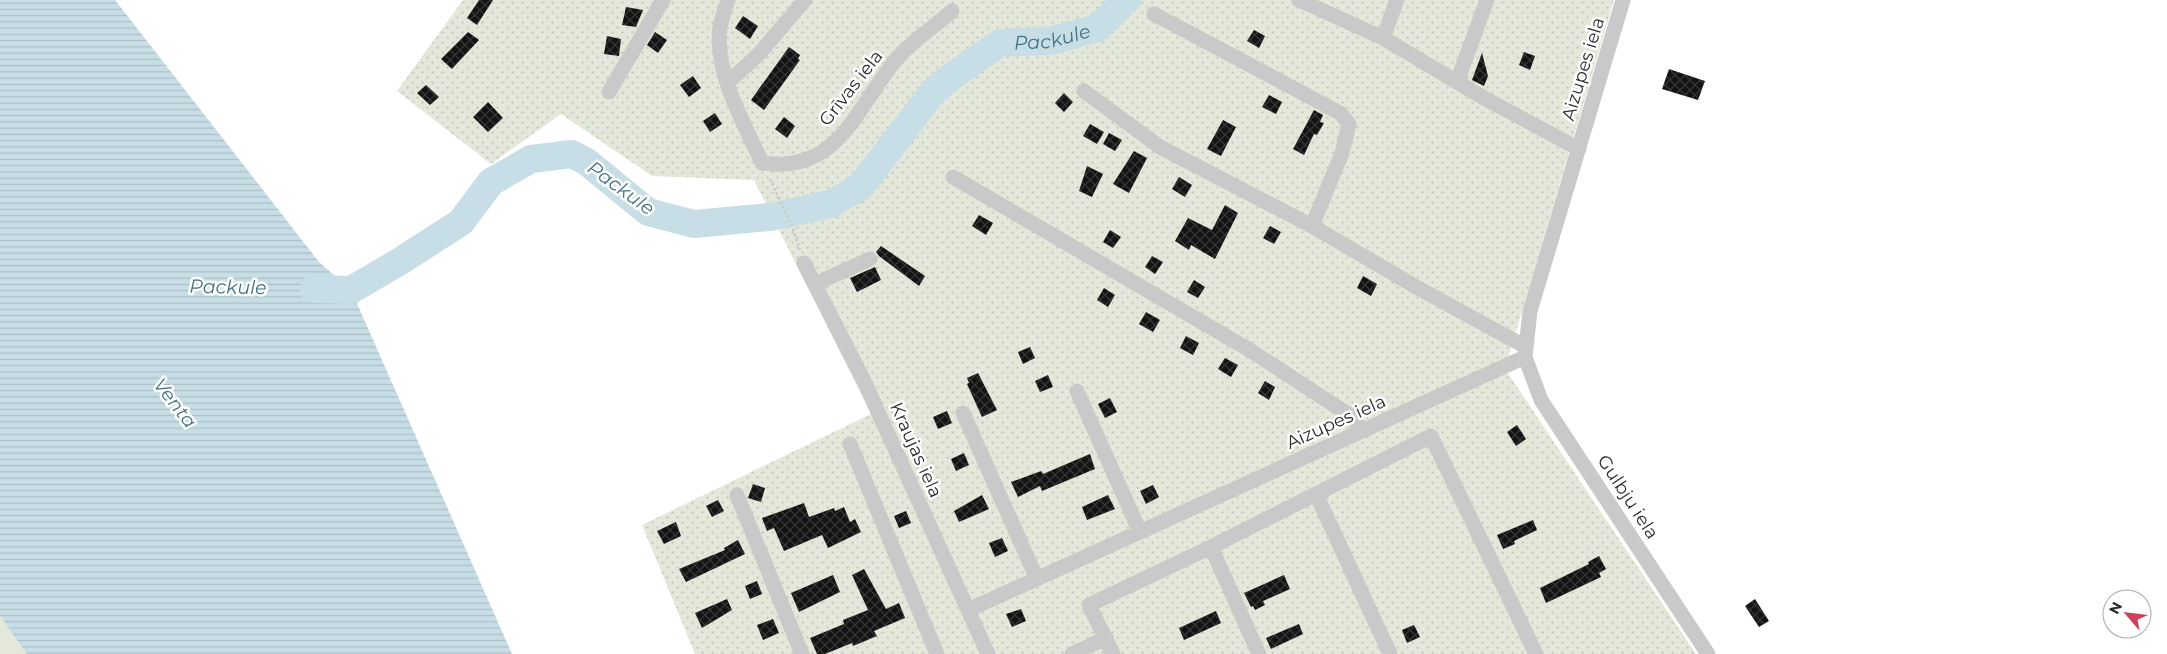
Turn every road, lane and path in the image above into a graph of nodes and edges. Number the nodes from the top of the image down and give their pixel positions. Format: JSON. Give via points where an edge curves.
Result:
{"nodes":[{"id":1,"x":663,"y":0,"type":"edge"},
{"id":2,"x":728,"y":0,"type":"edge"},
{"id":3,"x":805,"y":0,"type":"edge"},
{"id":4,"x":1397,"y":0,"type":"edge"},
{"id":5,"x":1487,"y":0,"type":"edge"},
{"id":6,"x":1623,"y":0,"type":"edge"},
{"id":7,"x":1304,"y":1,"type":"edge"},
{"id":8,"x":952,"y":11,"type":"dead end"},
{"id":9,"x":1154,"y":14,"type":"dead end"},
{"id":10,"x":1383,"y":38,"type":"junction"},
{"id":11,"x":1457,"y":82,"type":"junction"},
{"id":12,"x":726,"y":84,"type":"junction"},
{"id":13,"x":1084,"y":91,"type":"dead end"},
{"id":14,"x":609,"y":92,"type":"dead end"},
{"id":15,"x":1579,"y":149,"type":"junction"},
{"id":16,"x":953,"y":177,"type":"dead end"},
{"id":17,"x":774,"y":187,"type":"dead end"},
{"id":18,"x":1312,"y":226,"type":"junction"},
{"id":19,"x":870,"y":259,"type":"dead end"},
{"id":20,"x":804,"y":263,"type":"joint"},
{"id":21,"x":815,"y":284,"type":"junction"},
{"id":22,"x":1525,"y":352,"type":"junction"},
{"id":23,"x":1077,"y":391,"type":"dead end"},
{"id":24,"x":963,"y":413,"type":"dead end"},
{"id":25,"x":1363,"y":431,"type":"junction"},
{"id":26,"x":850,"y":444,"type":"dead end"},
{"id":27,"x":1316,"y":494,"type":"junction"},
{"id":28,"x":737,"y":495,"type":"dead end"},
{"id":29,"x":1140,"y":532,"type":"junction"},
{"id":30,"x":1211,"y":547,"type":"junction"},
{"id":31,"x":1037,"y":579,"type":"junction"},
{"id":32,"x":968,"y":610,"type":"junction"},
{"id":33,"x":1106,"y":638,"type":"junction"},
{"id":34,"x":802,"y":654,"type":"edge"},
{"id":35,"x":937,"y":654,"type":"edge"},
{"id":36,"x":988,"y":654,"type":"edge"},
{"id":37,"x":1072,"y":654,"type":"edge"},
{"id":38,"x":1113,"y":654,"type":"edge"},
{"id":39,"x":1259,"y":654,"type":"edge"},
{"id":40,"x":1390,"y":654,"type":"edge"},
{"id":41,"x":1536,"y":654,"type":"edge"},
{"id":42,"x":1708,"y":654,"type":"edge"}],
"edges":[{"from":1,"to":14,"type":"street"},
{"from":2,"to":12,"type":"street","name":"Grīvas iela","via":[[720,27]]},
{"from":3,"to":12,"type":"street","via":[[758,55]]},
{"from":4,"to":10,"type":"street"},
{"from":5,"to":11,"type":"street"},
{"from":6,"to":15,"type":"street","name":"Aizupes iela"},
{"from":7,"to":10,"type":"street","name":"Aizupes iela"},
{"from":8,"to":12,"type":"street","name":"Grīvas iela","via":[[902,53],[848,128],[822,154],[794,165],[762,163]]},
{"from":9,"to":18,"type":"street","via":[[1340,113],[1349,124],[1342,153]]},
{"from":10,"to":11,"type":"street","name":"Aizupes iela"},
{"from":11,"to":15,"type":"street","name":"Aizupes iela"},
{"from":13,"to":18,"type":"street","via":[[1160,147]]},
{"from":15,"to":22,"type":"street","name":"Aizupes iela","via":[[1530,311]]},
{"from":16,"to":25,"type":"street","via":[[1248,349],[1350,416]]},
{"from":17,"to":20,"type":"path"},
{"from":18,"to":22,"type":"street"},
{"from":19,"to":21,"type":"street"},
{"from":20,"to":21,"type":"street","name":"Kraujas iela"},
{"from":21,"to":32,"type":"street","name":"Kraujas iela","via":[[865,383]]},
{"from":22,"to":25,"type":"street","name":"Aizupes iela"},
{"from":22,"to":42,"type":"street","name":"Gulbju iela","via":[[1541,400]]},
{"from":23,"to":29,"type":"street"},
{"from":24,"to":31,"type":"street"},
{"from":25,"to":29,"type":"street","name":"Aizupes iela"},
{"from":26,"to":35,"type":"street"},
{"from":27,"to":30,"type":"street"},
{"from":27,"to":40,"type":"street"},
{"from":27,"to":41,"type":"street","via":[[1431,436]]},
{"from":28,"to":34,"type":"street"},
{"from":29,"to":31,"type":"street","name":"Aizupes iela"},
{"from":30,"to":33,"type":"street","via":[[1089,605]]},
{"from":30,"to":39,"type":"street"},
{"from":31,"to":32,"type":"street","name":"Aizupes iela"},
{"from":32,"to":36,"type":"street","name":"Kraujas iela"},
{"from":33,"to":37,"type":"street"},
{"from":33,"to":38,"type":"street"}]}
